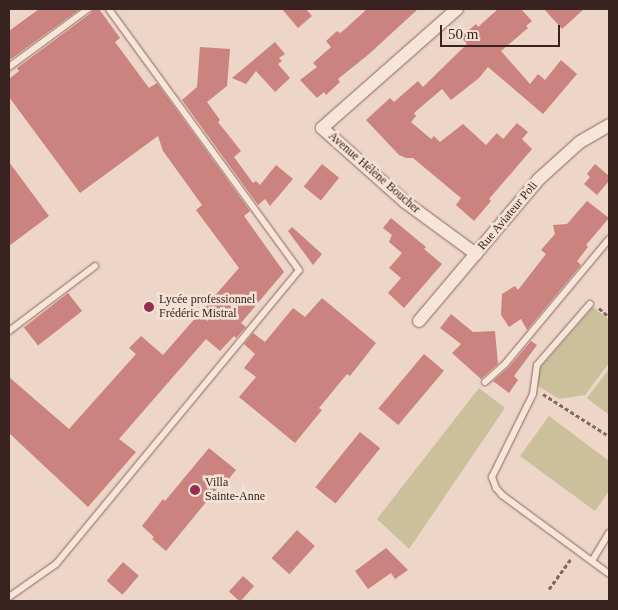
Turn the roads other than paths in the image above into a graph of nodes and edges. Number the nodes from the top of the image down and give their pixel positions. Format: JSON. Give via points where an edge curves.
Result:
{"nodes":[{"id":1,"x":88,"y":9,"type":"edge"},
{"id":2,"x":109,"y":9,"type":"edge"},
{"id":3,"x":457,"y":9,"type":"edge"},
{"id":4,"x":9,"y":67,"type":"edge"},
{"id":5,"x":609,"y":124,"type":"edge"},
{"id":6,"x":609,"y":239,"type":"edge"},
{"id":7,"x":476,"y":254,"type":"junction"},
{"id":8,"x":95,"y":266,"type":"dead end"},
{"id":9,"x":590,"y":304,"type":"dead end"},
{"id":10,"x":419,"y":321,"type":"dead end"},
{"id":11,"x":9,"y":331,"type":"edge"},
{"id":12,"x":485,"y":382,"type":"dead end"},
{"id":13,"x":609,"y":533,"type":"edge"},
{"id":14,"x":592,"y":561,"type":"junction"},
{"id":15,"x":609,"y":574,"type":"edge"},
{"id":16,"x":9,"y":597,"type":"edge"}],
"edges":[{"from":1,"to":4,"type":"lane"},
{"from":2,"to":16,"type":"lane","via":[[298,270],[56,564]]},
{"from":3,"to":7,"type":"street","name":"Avenue Hélène Boucher","via":[[322,128],[405,202]]},
{"from":5,"to":7,"type":"street","name":"Rue Aviateur Poli","via":[[580,142],[539,179]]},
{"from":6,"to":12,"type":"lane","via":[[505,364]]},
{"from":7,"to":10,"type":"street","name":"Rue Aviateur Poli"},
{"from":8,"to":11,"type":"lane"},
{"from":9,"to":14,"type":"lane","via":[[536,365],[533,394],[492,476],[502,495]]},
{"from":13,"to":14,"type":"lane"},
{"from":14,"to":15,"type":"lane"}]}
